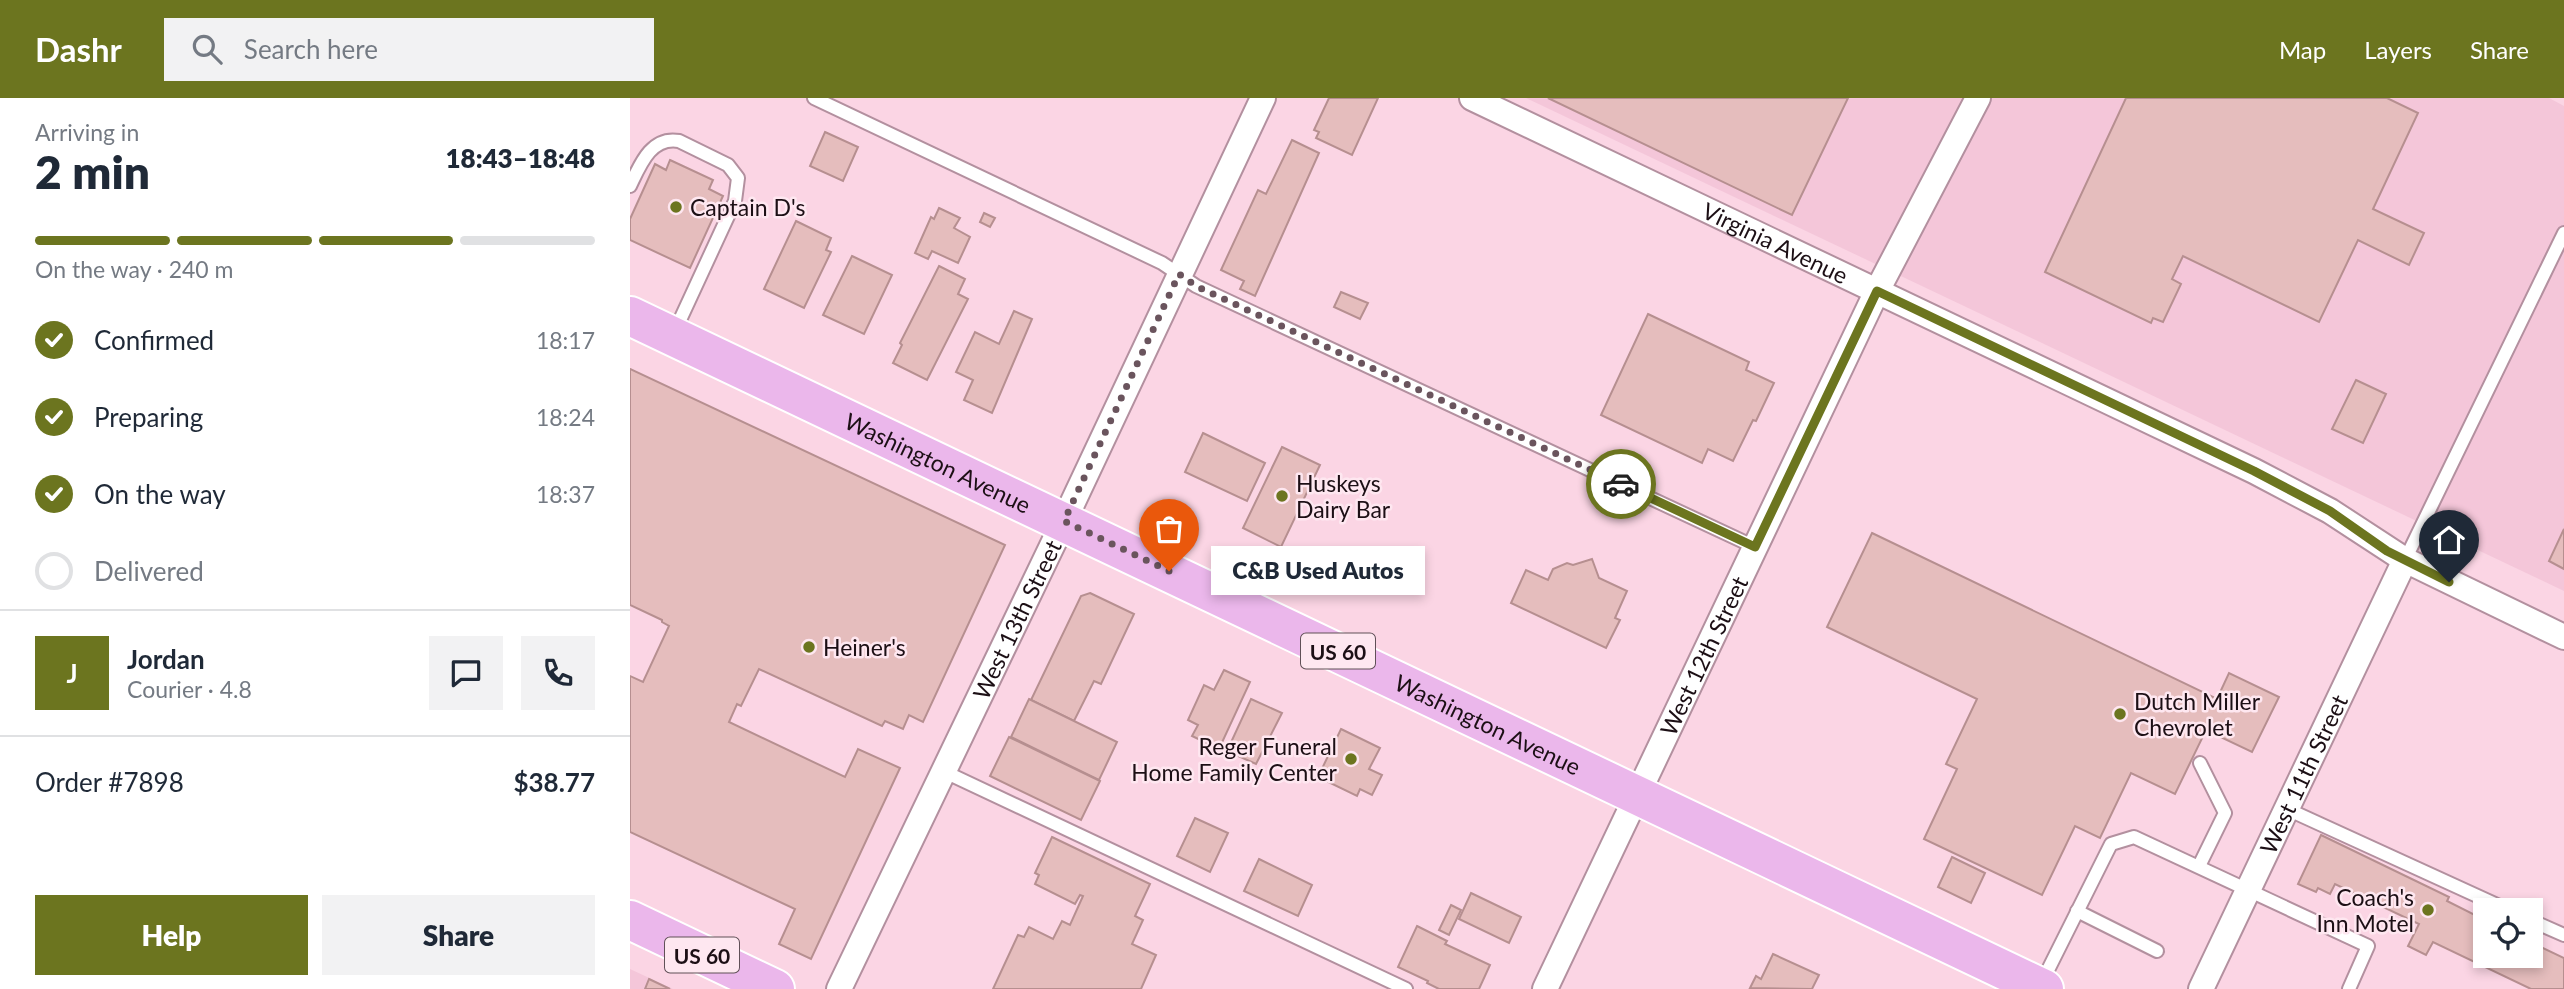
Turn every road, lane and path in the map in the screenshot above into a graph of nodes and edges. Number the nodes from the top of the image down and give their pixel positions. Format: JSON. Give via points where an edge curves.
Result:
{"nodes":[{"id":1,"x":814,"y":98,"type":"edge"},
{"id":2,"x":1263,"y":98,"type":"edge"},
{"id":3,"x":1472,"y":98,"type":"edge"},
{"id":4,"x":1978,"y":98,"type":"edge"},
{"id":5,"x":630,"y":186,"type":"edge"},
{"id":6,"x":2564,"y":233,"type":"edge"},
{"id":7,"x":1179,"y":274,"type":"junction"},
{"id":8,"x":1877,"y":291,"type":"junction"},
{"id":9,"x":630,"y":316,"type":"edge"},
{"id":10,"x":673,"y":336,"type":"junction"},
{"id":11,"x":1064,"y":521,"type":"junction"},
{"id":12,"x":1755,"y":547,"type":"junction"},
{"id":13,"x":2405,"y":561,"type":"junction"},
{"id":14,"x":2564,"y":637,"type":"edge"},
{"id":15,"x":2200,"y":763,"type":"dead end"},
{"id":16,"x":944,"y":772,"type":"junction"},
{"id":17,"x":1637,"y":794,"type":"junction"},
{"id":18,"x":2287,"y":809,"type":"junction"},
{"id":19,"x":2199,"y":866,"type":"junction"},
{"id":20,"x":2247,"y":891,"type":"junction"},
{"id":21,"x":2482,"y":898,"type":"edge"},
{"id":22,"x":2077,"y":911,"type":"junction"},
{"id":23,"x":630,"y":920,"type":"edge"},
{"id":24,"x":2543,"y":926,"type":"edge"},
{"id":25,"x":2564,"y":935,"type":"edge"},
{"id":26,"x":2157,"y":951,"type":"dead end"},
{"id":27,"x":2042,"y":988,"type":"edge"},
{"id":28,"x":775,"y":989,"type":"edge"},
{"id":29,"x":839,"y":989,"type":"edge"},
{"id":30,"x":1406,"y":989,"type":"edge"},
{"id":31,"x":1545,"y":989,"type":"edge"},
{"id":32,"x":2201,"y":989,"type":"edge"},
{"id":33,"x":2349,"y":989,"type":"edge"}],
"edges":[{"from":1,"to":7,"type":"lane"},
{"from":2,"to":7,"type":"street","name":"West 13th Street"},
{"from":3,"to":8,"type":"street","name":"Virginia Avenue"},
{"from":4,"to":8,"type":"street","name":"West 12th Street"},
{"from":5,"to":10,"type":"lane","via":[[655,146],[671,140],[729,165],[738,178],[734,201]]},
{"from":6,"to":13,"type":"lane"},
{"from":7,"to":11,"type":"street","name":"West 13th Street"},
{"from":7,"to":12,"type":"lane"},
{"from":8,"to":12,"type":"street","name":"West 12th Street"},
{"from":8,"to":13,"type":"street","name":"Virginia Avenue","via":[[2254,471],[2330,511]]},
{"from":9,"to":10,"type":"main road","name":"Washington Avenue","number":"US 60"},
{"from":10,"to":11,"type":"main road","name":"Washington Avenue","number":"US 60"},
{"from":11,"to":16,"type":"street","name":"West 13th Street"},
{"from":11,"to":17,"type":"main road","name":"Washington Avenue","number":"US 60"},
{"from":12,"to":17,"type":"street","name":"West 12th Street"},
{"from":13,"to":14,"type":"street","name":"Virginia Avenue"},
{"from":13,"to":18,"type":"street","name":"West 11th Street"},
{"from":15,"to":19,"type":"lane","via":[[2225,813]]},
{"from":16,"to":29,"type":"street","name":"West 13th Street"},
{"from":16,"to":30,"type":"lane"},
{"from":17,"to":27,"type":"main road","name":"Washington Avenue","number":"US 60"},
{"from":17,"to":31,"type":"street","name":"West 12th Street"},
{"from":18,"to":20,"type":"street","name":"West 11th Street"},
{"from":18,"to":21,"type":"lane"},
{"from":19,"to":20,"type":"lane"},
{"from":19,"to":22,"type":"lane","via":[[2134,836],[2111,844]]},
{"from":20,"to":32,"type":"street","name":"West 11th Street"},
{"from":20,"to":33,"type":"lane","via":[[2368,946]]},
{"from":22,"to":26,"type":"lane"},
{"from":22,"to":27,"type":"lane"},
{"from":23,"to":28,"type":"main road","number":"US 60"},
{"from":24,"to":25,"type":"lane"}]}
